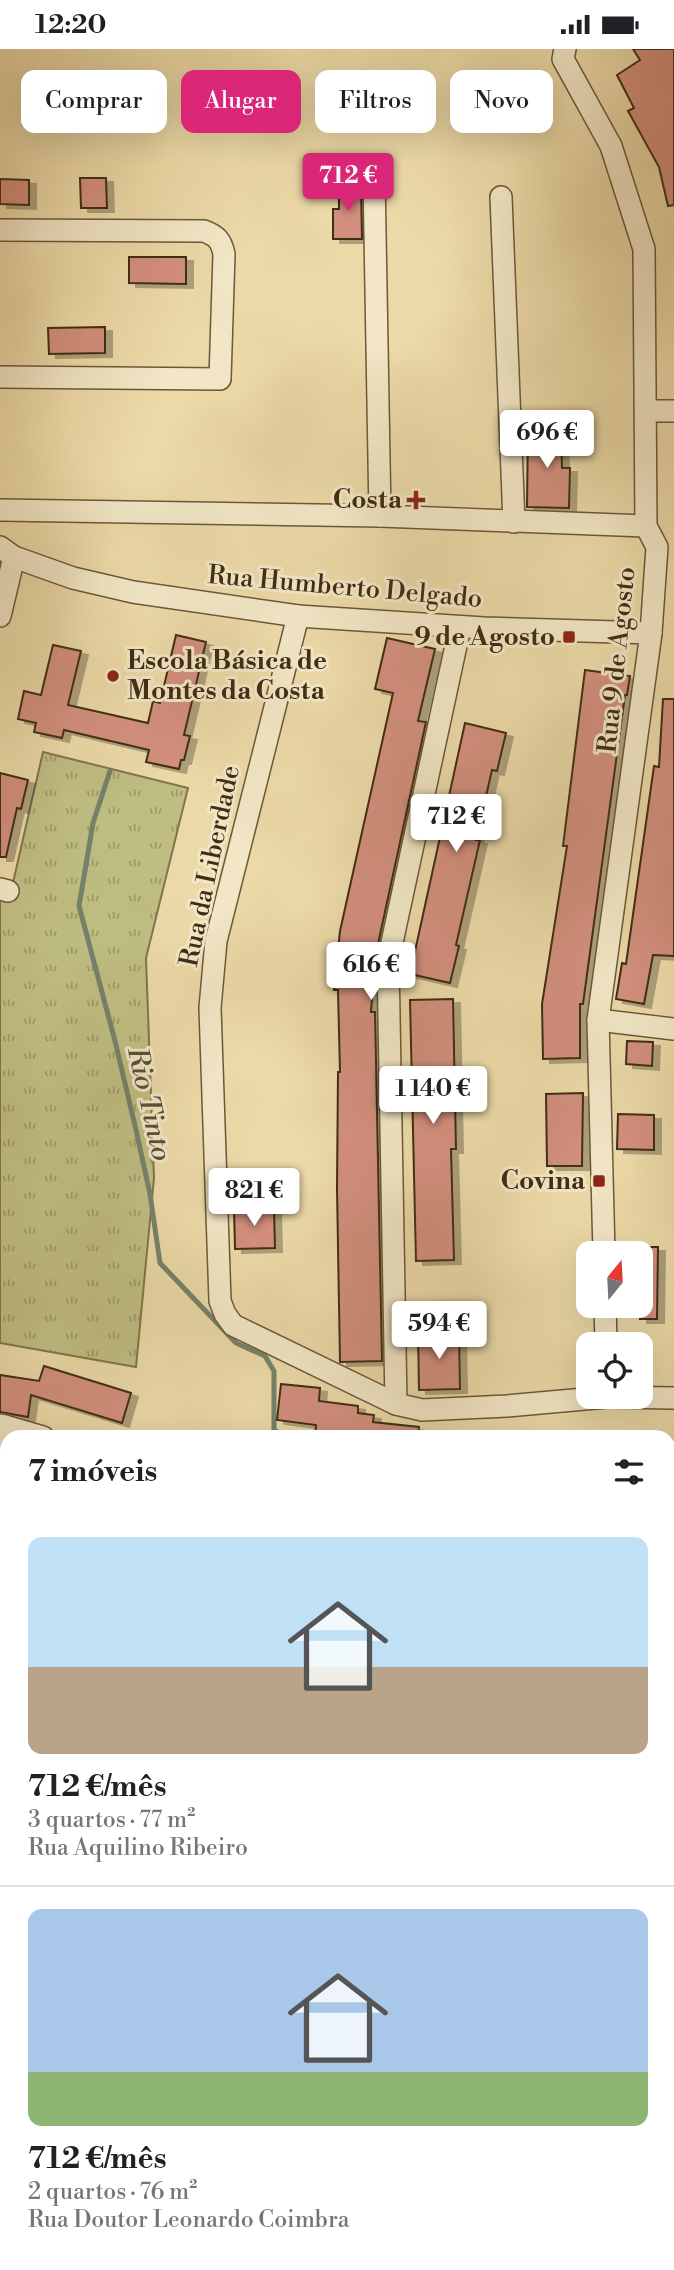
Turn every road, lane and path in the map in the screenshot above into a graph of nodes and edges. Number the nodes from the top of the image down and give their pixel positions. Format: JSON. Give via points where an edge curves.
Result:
{"nodes":[{"id":1,"x":565,"y":49,"type":"edge"},
{"id":2,"x":374,"y":176,"type":"dead end"},
{"id":3,"x":501,"y":197,"type":"dead end"},
{"id":4,"x":0,"y":230,"type":"edge"},
{"id":5,"x":0,"y":377,"type":"edge"},
{"id":6,"x":647,"y":411,"type":"junction"},
{"id":7,"x":674,"y":411,"type":"edge"},
{"id":8,"x":0,"y":510,"type":"edge"},
{"id":9,"x":380,"y":516,"type":"junction"},
{"id":10,"x":514,"y":522,"type":"junction"},
{"id":11,"x":646,"y":526,"type":"junction"},
{"id":12,"x":665,"y":548,"type":"edge"},
{"id":13,"x":7,"y":552,"type":"edge"},
{"id":14,"x":0,"y":616,"type":"edge"},
{"id":15,"x":298,"y":616,"type":"junction"},
{"id":16,"x":460,"y":627,"type":"junction"},
{"id":17,"x":651,"y":633,"type":"junction"},
{"id":18,"x":598,"y":1020,"type":"junction"},
{"id":19,"x":674,"y":1029,"type":"edge"},
{"id":20,"x":604,"y":1241,"type":"edge"},
{"id":21,"x":653,"y":1398,"type":"edge"},
{"id":22,"x":674,"y":1398,"type":"edge"},
{"id":23,"x":576,"y":1400,"type":"edge"},
{"id":24,"x":396,"y":1403,"type":"junction"}],
"edges":[{"from":1,"to":6,"type":"street","name":"Rua 9 de Agosto","via":[[563,59],[611,146],[644,249]]},
{"from":2,"to":9,"type":"street"},
{"from":3,"to":10,"type":"street"},
{"from":4,"to":5,"type":"street","via":[[204,231],[216,236],[224,254],[220,379]]},
{"from":6,"to":7,"type":"street"},
{"from":6,"to":11,"type":"street","name":"Rua 9 de Agosto"},
{"from":8,"to":9,"type":"street"},
{"from":9,"to":10,"type":"street"},
{"from":10,"to":11,"type":"street"},
{"from":11,"to":12,"type":"street","name":"Rua 9 de Agosto"},
{"from":12,"to":17,"type":"street","name":"Rua 9 de Agosto"},
{"from":13,"to":14,"type":"street"},
{"from":13,"to":15,"type":"street","name":"Rua Humberto Delgado","via":[[73,578],[133,592]]},
{"from":15,"to":16,"type":"street","name":"Rua Humberto Delgado"},
{"from":15,"to":24,"type":"street","name":"Rua da Liberdade","via":[[216,941],[210,1008],[220,1301],[233,1325]]},
{"from":16,"to":17,"type":"street","name":"Rua Humberto Delgado"},
{"from":16,"to":24,"type":"street","via":[[388,961]]},
{"from":17,"to":18,"type":"street","name":"Rua 9 de Agosto"},
{"from":18,"to":19,"type":"street"},
{"from":18,"to":20,"type":"street","name":"Rua 9 de Agosto"},
{"from":21,"to":22,"type":"street","name":"Rua da Liberdade"},
{"from":23,"to":24,"type":"street","name":"Rua da Liberdade","via":[[422,1410]]}]}
